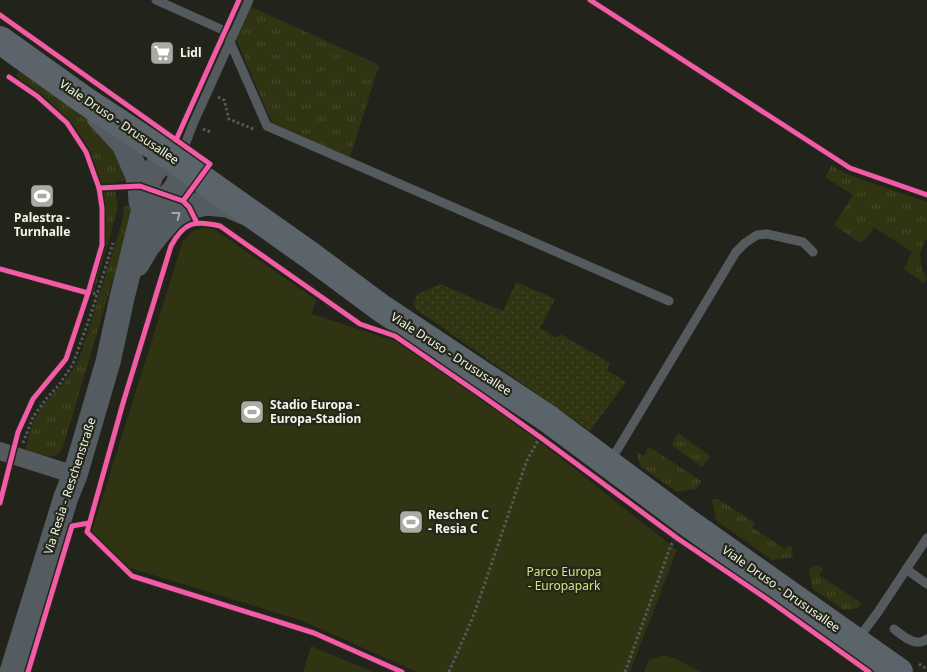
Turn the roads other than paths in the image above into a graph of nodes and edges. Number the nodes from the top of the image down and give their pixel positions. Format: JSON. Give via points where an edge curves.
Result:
{"nodes":[{"id":1,"x":156,"y":0,"type":"edge"},
{"id":2,"x":249,"y":0,"type":"edge"},
{"id":3,"x":0,"y":40,"type":"edge"},
{"id":4,"x":230,"y":42,"type":"junction"},
{"id":5,"x":84,"y":100,"type":"junction"},
{"id":6,"x":176,"y":161,"type":"junction"},
{"id":7,"x":255,"y":217,"type":"junction"},
{"id":8,"x":139,"y":227,"type":"junction"},
{"id":9,"x":814,"y":252,"type":"dead end"},
{"id":10,"x":125,"y":290,"type":"junction"},
{"id":11,"x":669,"y":301,"type":"dead end"},
{"id":12,"x":7,"y":453,"type":"edge"},
{"id":13,"x":608,"y":464,"type":"junction"},
{"id":14,"x":75,"y":475,"type":"junction"},
{"id":15,"x":927,"y":538,"type":"edge"},
{"id":16,"x":906,"y":569,"type":"junction"},
{"id":17,"x":927,"y":584,"type":"edge"},
{"id":18,"x":894,"y":630,"type":"dead end"},
{"id":19,"x":927,"y":639,"type":"edge"},
{"id":20,"x":856,"y":642,"type":"junction"},
{"id":21,"x":8,"y":670,"type":"edge"},
{"id":22,"x":899,"y":672,"type":"edge"}],
"edges":[{"from":1,"to":4,"type":"lane","via":[[225,31]]},
{"from":2,"to":4,"type":"lane"},
{"from":3,"to":5,"type":"main road","name":"Viale Druso - Drususallee"},
{"from":4,"to":6,"type":"lane"},
{"from":4,"to":11,"type":"lane","via":[[267,126]]},
{"from":5,"to":6,"type":"main road","name":"Viale Druso - Drususallee"},
{"from":5,"to":8,"type":"main road","via":[[124,144],[134,166],[140,186]]},
{"from":6,"to":7,"type":"main road","name":"Viale Druso - Drususallee"},
{"from":6,"to":8,"type":"main road","name":"Via Resia - Reschenstraße","via":[[152,171]]},
{"from":6,"to":10,"type":"main road","name":"Via Resia - Reschenstraße","via":[[179,183],[150,222]]},
{"from":10,"to":7,"type":"main road","one_way":true,"via":[[144,252],[159,232],[173,217],[189,207],[206,203],[227,205]]},
{"from":7,"to":13,"type":"main road","name":"Viale Druso - Drususallee","via":[[381,308],[547,418]]},
{"from":8,"to":10,"type":"main road","name":"Via Resia - Reschenstraße"},
{"from":9,"to":13,"type":"lane","via":[[803,242],[768,234],[757,235],[736,252]]},
{"from":10,"to":14,"type":"main road","name":"Via Resia - Reschenstraße"},
{"from":12,"to":14,"type":"street"},
{"from":13,"to":20,"type":"main road","name":"Viale Druso - Drususallee"},
{"from":14,"to":21,"type":"main road","name":"Via Resia - Reschenstraße"},
{"from":15,"to":16,"type":"lane"},
{"from":16,"to":17,"type":"lane"},
{"from":16,"to":20,"type":"lane"},
{"from":18,"to":19,"type":"lane","via":[[912,642]]},
{"from":20,"to":22,"type":"main road","name":"Viale Druso - Drususallee"}]}
